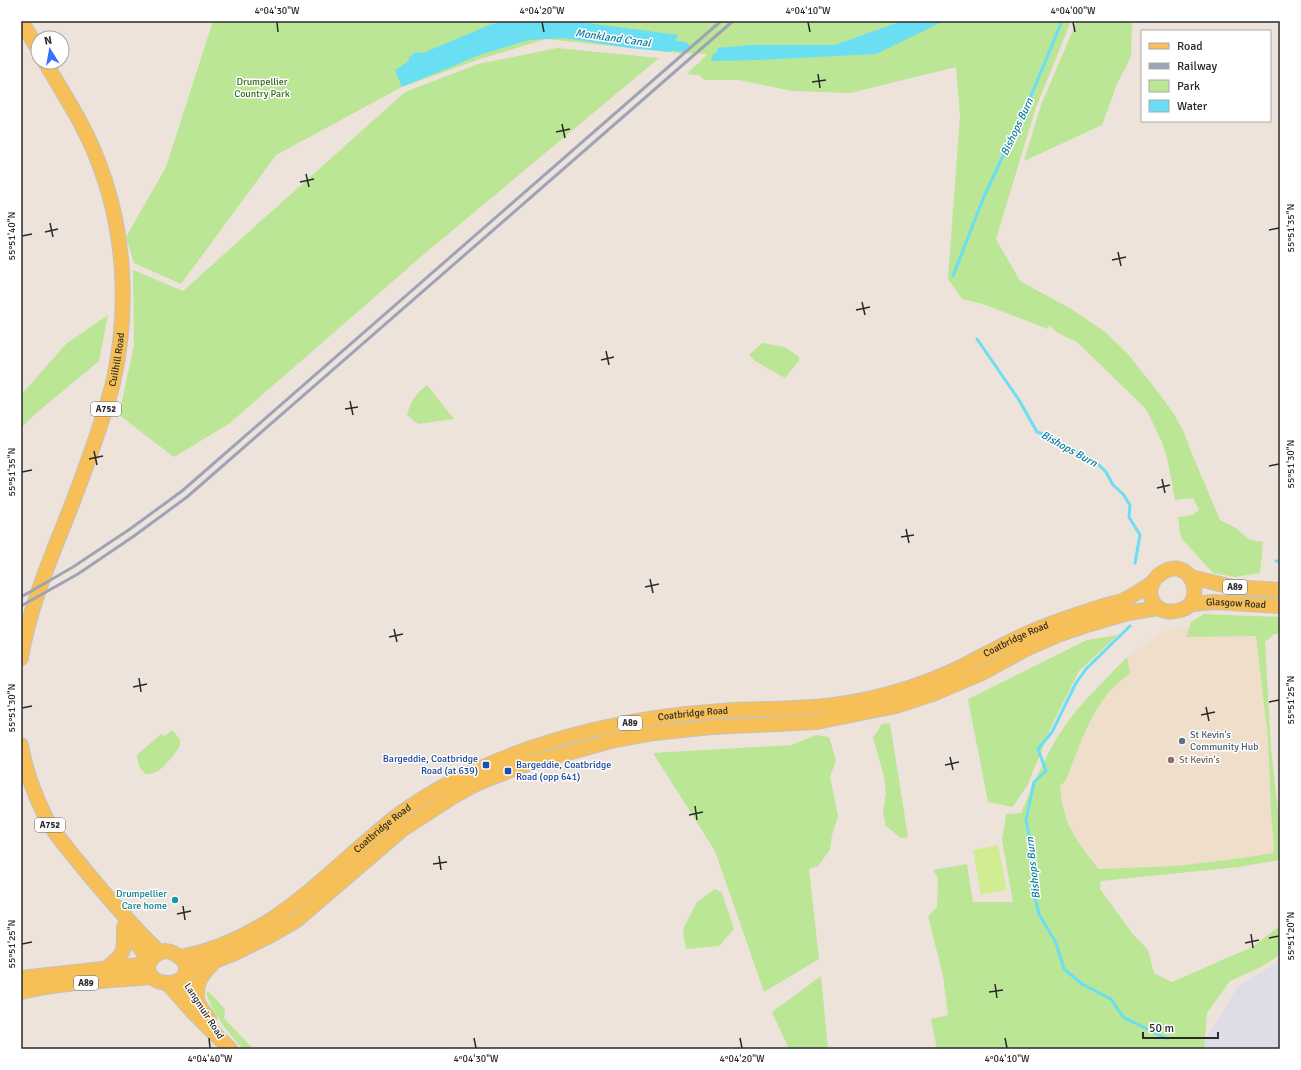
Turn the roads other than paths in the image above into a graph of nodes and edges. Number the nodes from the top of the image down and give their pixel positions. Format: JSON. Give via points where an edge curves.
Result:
{"nodes":[{"id":1,"x":21,"y":21,"type":"edge"},
{"id":2,"x":30,"y":36,"type":"edge"},
{"id":3,"x":50,"y":70,"type":"edge"},
{"id":4,"x":1191,"y":577,"type":"junction"},
{"id":5,"x":1151,"y":584,"type":"junction"},
{"id":6,"x":1280,"y":590,"type":"edge"},
{"id":7,"x":1192,"y":604,"type":"junction"},
{"id":8,"x":1280,"y":606,"type":"edge"},
{"id":9,"x":1158,"y":608,"type":"junction"},
{"id":10,"x":21,"y":658,"type":"edge"},
{"id":11,"x":21,"y":745,"type":"edge"},
{"id":12,"x":103,"y":892,"type":"junction"},
{"id":13,"x":124,"y":928,"type":"junction"},
{"id":14,"x":181,"y":957,"type":"junction"},
{"id":15,"x":215,"y":961,"type":"junction"},
{"id":16,"x":152,"y":964,"type":"junction"},
{"id":17,"x":107,"y":968,"type":"junction"},
{"id":18,"x":184,"y":975,"type":"junction"},
{"id":19,"x":21,"y":978,"type":"edge"},
{"id":20,"x":167,"y":983,"type":"junction"},
{"id":21,"x":21,"y":992,"type":"edge"},
{"id":22,"x":198,"y":1003,"type":"junction"},
{"id":23,"x":228,"y":1046,"type":"edge"}],
"edges":[{"from":1,"to":2,"type":"main road"},
{"from":3,"to":10,"type":"main road","name":"Cuilhill Road","number":"A752","via":[[87,136],[104,177],[117,230],[122,312],[113,382],[103,417],[39,592]]},
{"from":4,"to":5,"type":"main road","name":"Coatbridge Road","number":"A89","via":[[1179,569],[1170,569],[1155,577]]},
{"from":4,"to":6,"type":"main road","name":"Glasgow Road","number":"A89","via":[[1232,587]]},
{"from":4,"to":7,"type":"main road","via":[[1196,592]]},
{"from":5,"to":9,"type":"main road","via":[[1150,592]]},
{"from":5,"to":14,"type":"main road","name":"Coatbridge Road","number":"A89","via":[[1124,600],[1048,624],[959,668],[895,692],[836,705],[664,717],[622,724],[527,748],[447,784],[402,813],[269,921],[234,940]]},
{"from":7,"to":8,"type":"main road","name":"Glasgow Road","number":"A89","via":[[1214,602]]},
{"from":7,"to":9,"type":"main road","name":"Coatbridge Road","number":"A89","via":[[1174,612]]},
{"from":9,"to":15,"type":"main road","name":"Coatbridge Road","number":"A89","via":[[1128,613],[1058,635],[975,676],[896,706],[817,722],[712,727],[654,733],[611,741],[521,766],[454,796],[409,825],[297,920],[255,944]]},
{"from":11,"to":12,"type":"main road","number":"A752","via":[[32,785],[44,815]]},
{"from":12,"to":13,"type":"main road","number":"A752"},
{"from":12,"to":16,"type":"main road","number":"A752","via":[[132,925]]},
{"from":13,"to":16,"type":"main road","number":"A752"},
{"from":13,"to":17,"type":"main road","via":[[123,951]]},
{"from":14,"to":16,"type":"main road","via":[[165,951]]},
{"from":14,"to":18,"type":"main road"},
{"from":15,"to":18,"type":"main road","name":"Coatbridge Road","number":"A89"},
{"from":15,"to":22,"type":"main road","via":[[202,974],[196,990]]},
{"from":16,"to":17,"type":"main road","number":"A89"},
{"from":16,"to":20,"type":"main road","via":[[161,982]]},
{"from":16,"to":21,"type":"main road","number":"A89","via":[[83,983]]},
{"from":17,"to":19,"type":"main road","number":"A89"},
{"from":18,"to":20,"type":"main road","via":[[176,983]]},
{"from":18,"to":22,"type":"main road","name":"Langmuir Road","via":[[188,989]]},
{"from":20,"to":23,"type":"main road","name":"Langmuir Road","via":[[192,1012]]},
{"from":22,"to":23,"type":"main road","name":"Langmuir Road"}]}
